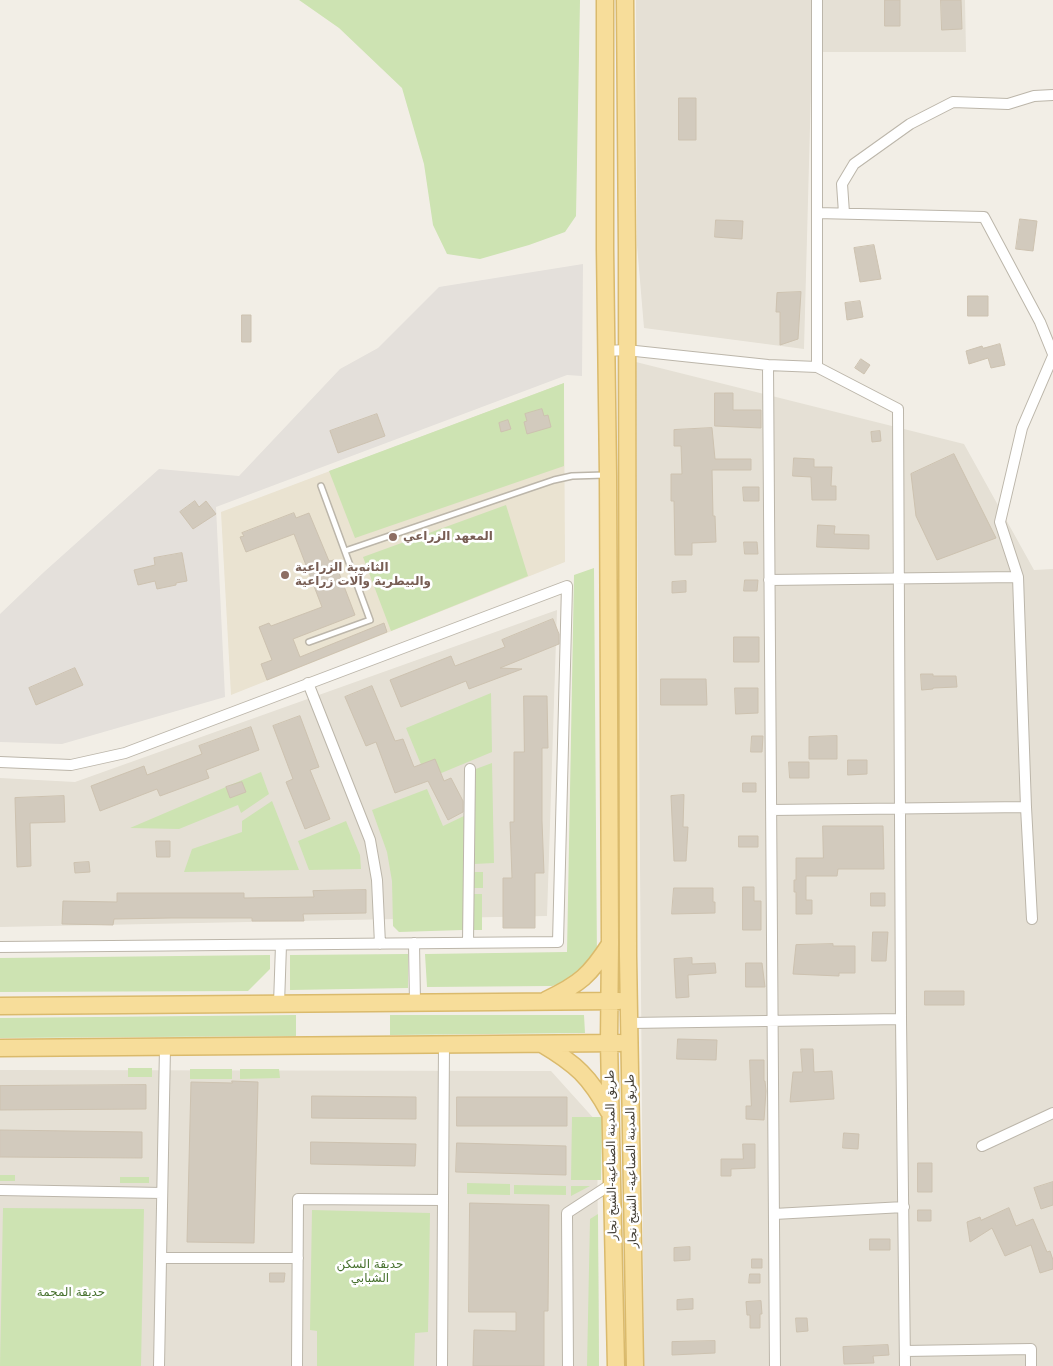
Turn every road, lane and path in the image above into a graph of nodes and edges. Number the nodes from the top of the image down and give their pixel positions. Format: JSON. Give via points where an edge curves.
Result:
{"nodes":[{"id":1,"x":605,"y":0,"type":"edge"},
{"id":2,"x":625,"y":0,"type":"edge"},
{"id":3,"x":817,"y":0,"type":"edge"},
{"id":4,"x":1053,"y":95,"type":"edge"},
{"id":5,"x":817,"y":212,"type":"junction"},
{"id":6,"x":844,"y":213,"type":"junction"},
{"id":7,"x":626,"y":350,"type":"junction"},
{"id":8,"x":606,"y":351,"type":"junction"},
{"id":9,"x":1053,"y":355,"type":"edge"},
{"id":10,"x":768,"y":365,"type":"junction"},
{"id":11,"x":817,"y":368,"type":"junction"},
{"id":12,"x":608,"y":475,"type":"junction"},
{"id":13,"x":321,"y":486,"type":"dead end"},
{"id":14,"x":345,"y":552,"type":"junction"},
{"id":15,"x":1018,"y":577,"type":"junction"},
{"id":16,"x":899,"y":579,"type":"junction"},
{"id":17,"x":769,"y":580,"type":"junction"},
{"id":18,"x":309,"y":642,"type":"dead end"},
{"id":19,"x":308,"y":683,"type":"junction"},
{"id":20,"x":0,"y":762,"type":"edge"},
{"id":21,"x":470,"y":769,"type":"dead end"},
{"id":22,"x":1026,"y":807,"type":"junction"},
{"id":23,"x":901,"y":809,"type":"junction"},
{"id":24,"x":771,"y":810,"type":"junction"},
{"id":25,"x":1032,"y":919,"type":"dead end"},
{"id":26,"x":414,"y":943,"type":"junction"},
{"id":27,"x":468,"y":943,"type":"junction"},
{"id":28,"x":380,"y":944,"type":"junction"},
{"id":29,"x":610,"y":944,"type":"junction"},
{"id":30,"x":282,"y":945,"type":"junction"},
{"id":31,"x":0,"y":947,"type":"edge"},
{"id":32,"x":629,"y":1001,"type":"junction"},
{"id":33,"x":540,"y":1002,"type":"junction"},
{"id":34,"x":610,"y":1002,"type":"junction"},
{"id":35,"x":415,"y":1003,"type":"junction"},
{"id":36,"x":279,"y":1004,"type":"junction"},
{"id":37,"x":0,"y":1006,"type":"edge"},
{"id":38,"x":901,"y":1019,"type":"junction"},
{"id":39,"x":772,"y":1021,"type":"junction"},
{"id":40,"x":630,"y":1023,"type":"junction"},
{"id":41,"x":609,"y":1042,"type":"junction"},
{"id":42,"x":630,"y":1043,"type":"junction"},
{"id":43,"x":444,"y":1044,"type":"junction"},
{"id":44,"x":541,"y":1044,"type":"junction"},
{"id":45,"x":164,"y":1047,"type":"junction"},
{"id":46,"x":0,"y":1048,"type":"edge"},
{"id":47,"x":1053,"y":1113,"type":"edge"},
{"id":48,"x":610,"y":1114,"type":"junction"},
{"id":49,"x":982,"y":1146,"type":"dead end"},
{"id":50,"x":612,"y":1183,"type":"junction"},
{"id":51,"x":0,"y":1190,"type":"edge"},
{"id":52,"x":162,"y":1193,"type":"junction"},
{"id":53,"x":443,"y":1200,"type":"junction"},
{"id":54,"x":904,"y":1207,"type":"junction"},
{"id":55,"x":774,"y":1214,"type":"junction"},
{"id":56,"x":161,"y":1258,"type":"junction"},
{"id":57,"x":298,"y":1258,"type":"junction"},
{"id":58,"x":905,"y":1351,"type":"junction"},
{"id":59,"x":159,"y":1366,"type":"edge"},
{"id":60,"x":297,"y":1366,"type":"edge"},
{"id":61,"x":442,"y":1366,"type":"edge"},
{"id":62,"x":568,"y":1366,"type":"edge"},
{"id":63,"x":616,"y":1366,"type":"edge"},
{"id":64,"x":635,"y":1366,"type":"edge"},
{"id":65,"x":775,"y":1366,"type":"edge"},
{"id":66,"x":906,"y":1366,"type":"edge"},
{"id":67,"x":1031,"y":1366,"type":"edge"}],
"edges":[{"from":1,"to":8,"type":"main road","name":"طريق المدينة الصناعية-الشيخ نجار"},
{"from":2,"to":7,"type":"main road","name":"طريق المدينة الصناعية- الشيخ نجار"},
{"from":3,"to":5,"type":"street"},
{"from":4,"to":6,"type":"street","via":[[1034,96],[1008,104],[953,102],[910,124],[854,164],[842,184]]},
{"from":5,"to":6,"type":"street"},
{"from":5,"to":11,"type":"street"},
{"from":6,"to":9,"type":"street","via":[[984,217],[1040,322]]},
{"from":7,"to":8,"type":"street"},
{"from":7,"to":10,"type":"street"},
{"from":7,"to":32,"type":"main road","name":"طريق المدينة الصناعية- الشيخ نجار"},
{"from":8,"to":12,"type":"main road","name":"طريق المدينة الصناعية-الشيخ نجار"},
{"from":9,"to":15,"type":"street","via":[[1022,428],[1000,522]]},
{"from":10,"to":11,"type":"street"},
{"from":10,"to":17,"type":"street"},
{"from":11,"to":16,"type":"street","via":[[898,409]]},
{"from":12,"to":14,"type":"lane","via":[[554,480]]},
{"from":12,"to":29,"type":"main road","name":"طريق المدينة الصناعية-الشيخ نجار"},
{"from":13,"to":14,"type":"lane"},
{"from":14,"to":18,"type":"lane","via":[[370,620]]},
{"from":15,"to":16,"type":"street"},
{"from":15,"to":22,"type":"street"},
{"from":16,"to":17,"type":"street"},
{"from":16,"to":23,"type":"street"},
{"from":17,"to":24,"type":"street"},
{"from":19,"to":20,"type":"street","via":[[125,753],[71,765]]},
{"from":19,"to":27,"type":"street","via":[[567,586],[558,942]]},
{"from":19,"to":28,"type":"street","via":[[370,840],[377,880]]},
{"from":21,"to":27,"type":"street"},
{"from":22,"to":23,"type":"street"},
{"from":22,"to":25,"type":"street"},
{"from":23,"to":24,"type":"street"},
{"from":23,"to":38,"type":"street"},
{"from":24,"to":39,"type":"street"},
{"from":26,"to":27,"type":"street"},
{"from":26,"to":28,"type":"street"},
{"from":26,"to":35,"type":"street"},
{"from":28,"to":30,"type":"street"},
{"from":29,"to":33,"type":"main road","via":[[580,982]]},
{"from":29,"to":34,"type":"main road","name":"طريق المدينة الصناعية-الشيخ نجار"},
{"from":30,"to":31,"type":"street"},
{"from":30,"to":36,"type":"street"},
{"from":32,"to":34,"type":"main road"},
{"from":32,"to":40,"type":"main road","name":"طريق المدينة الصناعية- الشيخ نجار"},
{"from":33,"to":34,"type":"main road"},
{"from":33,"to":35,"type":"main road"},
{"from":34,"to":41,"type":"main road","name":"طريق المدينة الصناعية-الشيخ نجار"},
{"from":35,"to":36,"type":"main road"},
{"from":36,"to":37,"type":"main road"},
{"from":38,"to":39,"type":"street"},
{"from":38,"to":54,"type":"street"},
{"from":39,"to":40,"type":"street"},
{"from":39,"to":55,"type":"street"},
{"from":40,"to":42,"type":"main road","name":"طريق المدينة الصناعية- الشيخ نجار"},
{"from":41,"to":42,"type":"main road"},
{"from":41,"to":44,"type":"main road"},
{"from":41,"to":48,"type":"main road","name":"طريق المدينة الصناعية-الشيخ نجار"},
{"from":42,"to":64,"type":"main road","name":"طريق المدينة الصناعية- الشيخ نجار"},
{"from":43,"to":44,"type":"main road"},
{"from":43,"to":45,"type":"main road"},
{"from":43,"to":53,"type":"street"},
{"from":44,"to":48,"type":"main road","via":[[581,1072],[597,1090]]},
{"from":45,"to":46,"type":"main road"},
{"from":45,"to":52,"type":"street"},
{"from":47,"to":49,"type":"street"},
{"from":48,"to":50,"type":"main road","name":"طريق المدينة الصناعية-الشيخ نجار"},
{"from":50,"to":62,"type":"street","via":[[567,1213]]},
{"from":50,"to":63,"type":"main road","name":"طريق المدينة الصناعية-الشيخ نجار"},
{"from":51,"to":52,"type":"street"},
{"from":52,"to":56,"type":"street"},
{"from":53,"to":57,"type":"street","via":[[298,1199]]},
{"from":53,"to":61,"type":"street"},
{"from":54,"to":55,"type":"street"},
{"from":54,"to":58,"type":"street"},
{"from":55,"to":65,"type":"street"},
{"from":56,"to":57,"type":"street"},
{"from":56,"to":59,"type":"street"},
{"from":57,"to":60,"type":"street"},
{"from":58,"to":66,"type":"street"},
{"from":58,"to":67,"type":"street","via":[[1031,1349]]}]}
